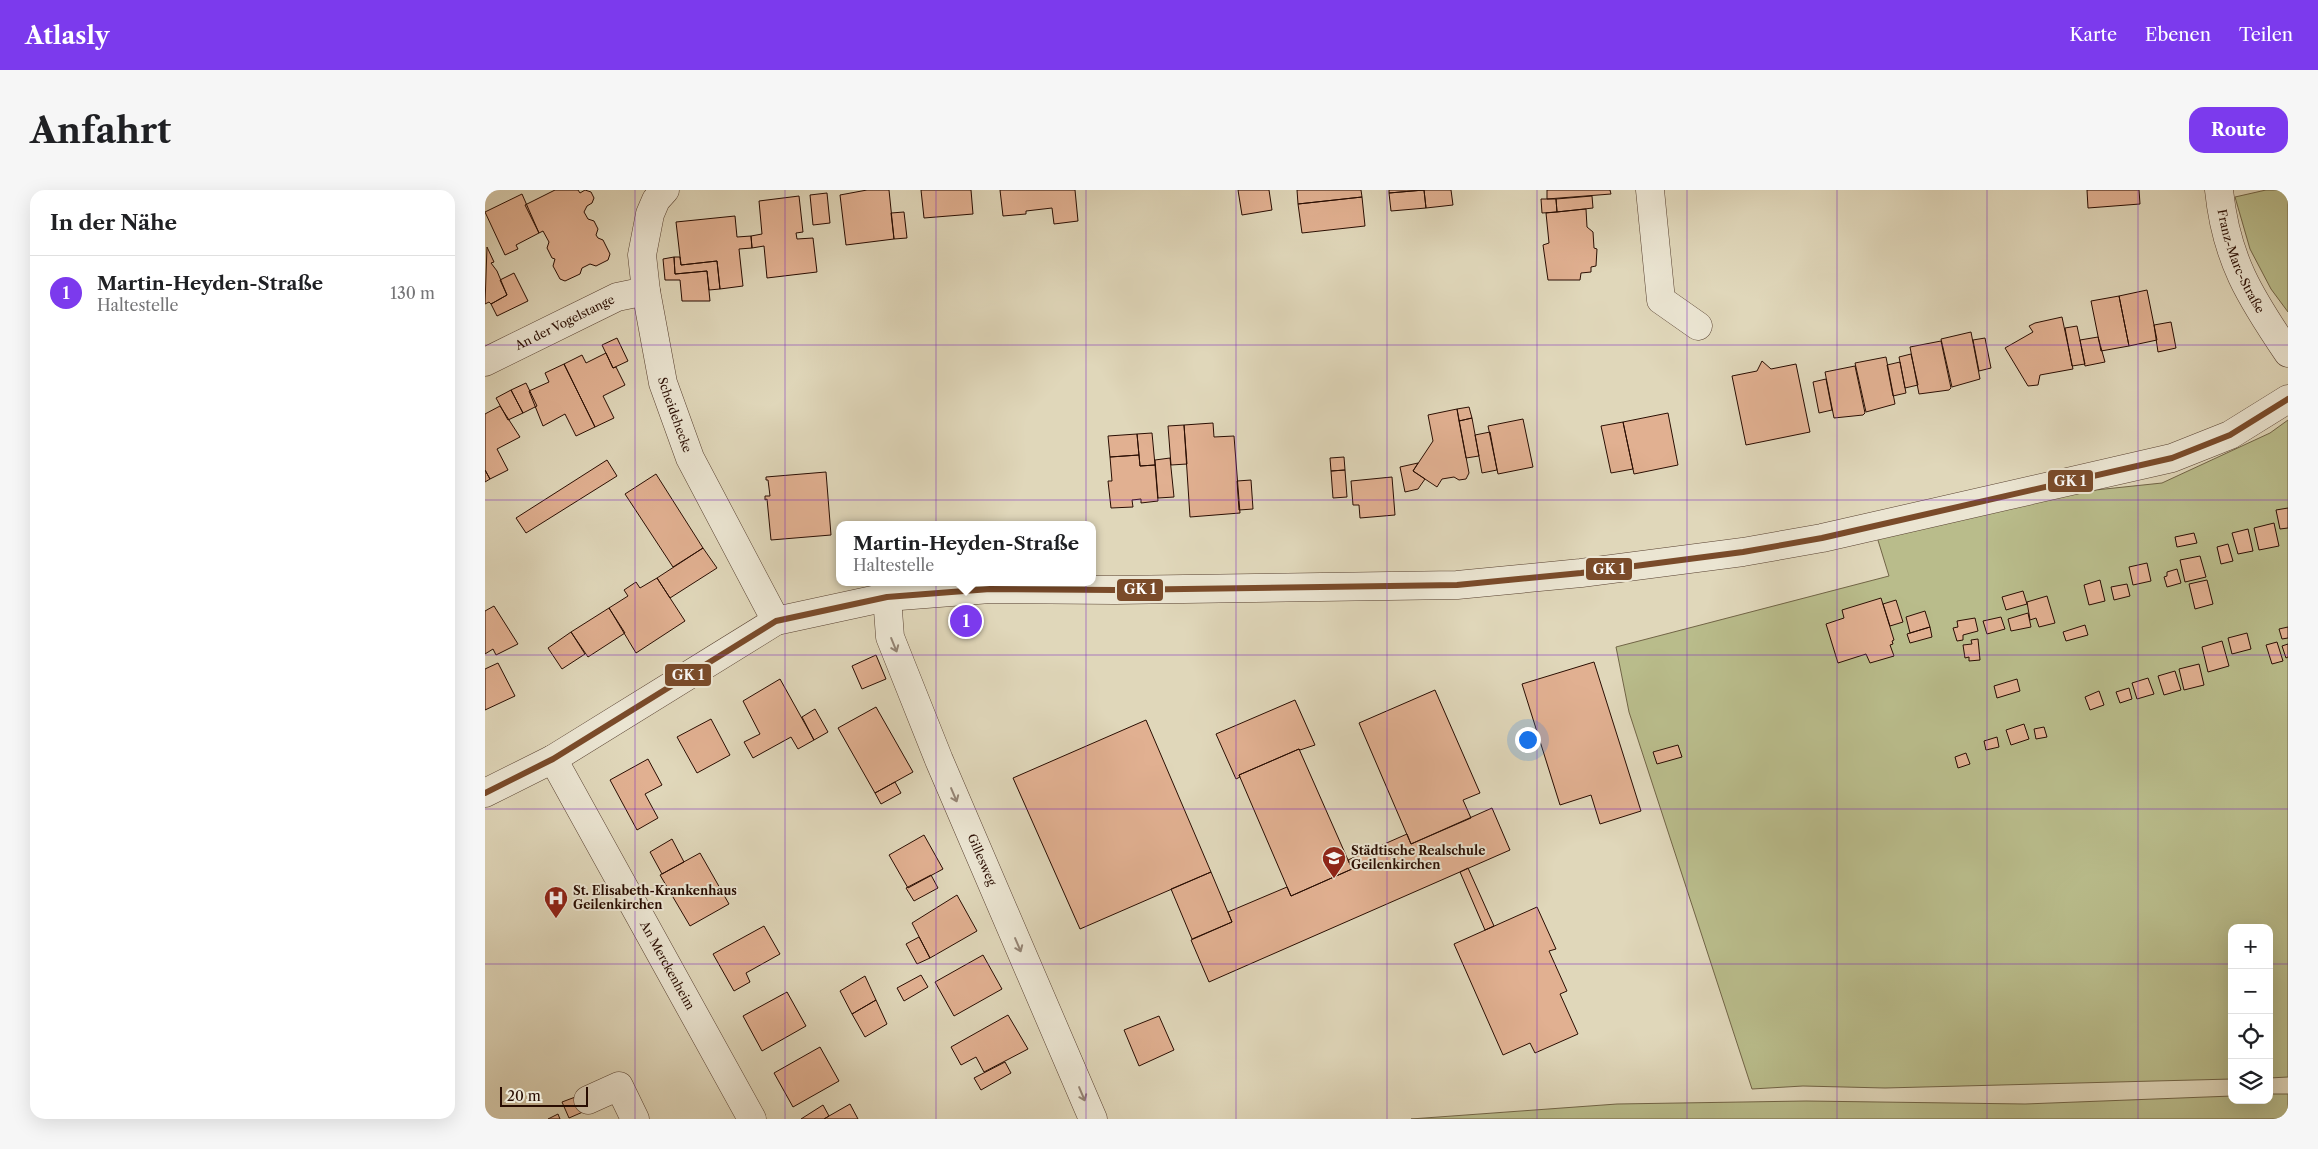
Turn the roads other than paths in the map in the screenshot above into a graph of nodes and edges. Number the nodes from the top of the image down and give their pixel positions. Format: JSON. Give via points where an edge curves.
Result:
{"nodes":[{"id":1,"x":1650,"y":190,"type":"edge"},
{"id":2,"x":2219,"y":190,"type":"edge"},
{"id":3,"x":658,"y":193,"type":"edge"},
{"id":4,"x":646,"y":291,"type":"junction"},
{"id":5,"x":1698,"y":326,"type":"dead end"},
{"id":6,"x":2288,"y":353,"type":"edge"},
{"id":7,"x":485,"y":362,"type":"edge"},
{"id":8,"x":2288,"y":399,"type":"edge"},
{"id":9,"x":887,"y":597,"type":"junction"},
{"id":10,"x":776,"y":621,"type":"junction"},
{"id":11,"x":553,"y":759,"type":"junction"},
{"id":12,"x":485,"y":792,"type":"edge"},
{"id":13,"x":589,"y":1100,"type":"dead end"},
{"id":14,"x":635,"y":1119,"type":"edge"},
{"id":15,"x":752,"y":1119,"type":"edge"},
{"id":16,"x":1093,"y":1119,"type":"edge"}],
"edges":[{"from":1,"to":5,"type":"street","via":[[1661,300]]},
{"from":2,"to":6,"type":"street","name":"Franz-Marc-Straße","via":[[2233,259],[2254,302]]},
{"from":3,"to":4,"type":"street","name":"Scheidehecke","via":[[642,255]]},
{"from":4,"to":7,"type":"street","name":"An der Vogelstange","via":[[617,297]]},
{"from":4,"to":10,"type":"street","name":"Scheidehecke","via":[[663,383],[690,458]]},
{"from":8,"to":9,"type":"street","via":[[2230,435],[2172,458],[1858,530],[1743,552],[1581,573],[1457,584],[990,590]]},
{"from":9,"to":10,"type":"street"},
{"from":9,"to":16,"type":"street","name":"Gillesweg","one_way":true,"via":[[890,637],[939,760]]},
{"from":10,"to":11,"type":"street"},
{"from":11,"to":12,"type":"street"},
{"from":11,"to":15,"type":"street","name":"An Merckenheim"},
{"from":13,"to":14,"type":"street","via":[[619,1086]]}]}
